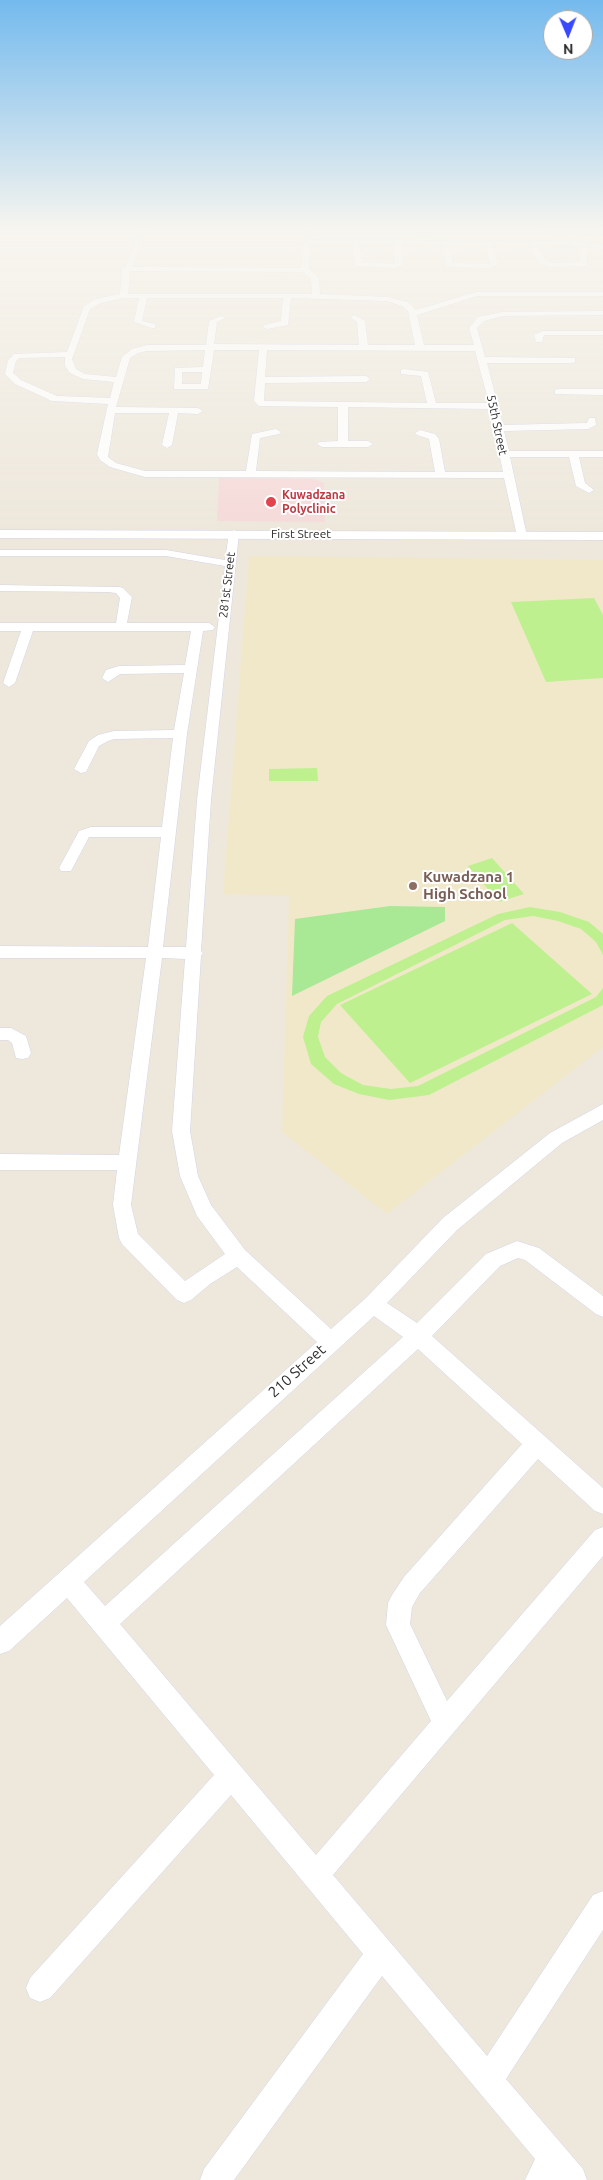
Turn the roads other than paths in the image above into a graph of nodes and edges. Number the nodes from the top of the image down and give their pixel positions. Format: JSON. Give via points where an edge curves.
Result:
{"nodes":[{"id":1,"x":78,"y":331,"type":"edge"},
{"id":2,"x":211,"y":331,"type":"edge"},
{"id":3,"x":362,"y":331,"type":"edge"},
{"id":4,"x":416,"y":331,"type":"edge"},
{"id":5,"x":475,"y":331,"type":"edge"},
{"id":6,"x":603,"y":333,"type":"edge"},
{"id":7,"x":540,"y":340,"type":"dead end"},
{"id":8,"x":210,"y":347,"type":"junction"},
{"id":9,"x":263,"y":348,"type":"junction"},
{"id":10,"x":364,"y":348,"type":"junction"},
{"id":11,"x":420,"y":348,"type":"junction"},
{"id":12,"x":478,"y":348,"type":"junction"},
{"id":13,"x":69,"y":354,"type":"junction"},
{"id":14,"x":482,"y":360,"type":"junction"},
{"id":15,"x":207,"y":368,"type":"dead end"},
{"id":16,"x":575,"y":369,"type":"dead end"},
{"id":17,"x":404,"y":372,"type":"dead end"},
{"id":18,"x":366,"y":379,"type":"dead end"},
{"id":19,"x":119,"y":380,"type":"junction"},
{"id":20,"x":260,"y":380,"type":"junction"},
{"id":21,"x":552,"y":385,"type":"dead end"},
{"id":22,"x":603,"y":392,"type":"edge"},
{"id":23,"x":112,"y":406,"type":"junction"},
{"id":24,"x":343,"y":406,"type":"junction"},
{"id":25,"x":432,"y":406,"type":"junction"},
{"id":26,"x":494,"y":406,"type":"junction"},
{"id":27,"x":174,"y":410,"type":"junction"},
{"id":28,"x":198,"y":411,"type":"dead end"},
{"id":29,"x":592,"y":420,"type":"dead end"},
{"id":30,"x":498,"y":428,"type":"junction"},
{"id":31,"x":276,"y":432,"type":"dead end"},
{"id":32,"x":420,"y":433,"type":"dead end"},
{"id":33,"x":343,"y":443,"type":"junction"},
{"id":34,"x":322,"y":444,"type":"dead end"},
{"id":35,"x":368,"y":444,"type":"dead end"},
{"id":36,"x":167,"y":445,"type":"dead end"},
{"id":37,"x":504,"y":454,"type":"junction"},
{"id":38,"x":573,"y":454,"type":"junction"},
{"id":39,"x":603,"y":454,"type":"edge"},
{"id":40,"x":251,"y":474,"type":"junction"},
{"id":41,"x":442,"y":475,"type":"junction"},
{"id":42,"x":508,"y":475,"type":"junction"},
{"id":43,"x":589,"y":490,"type":"dead end"},
{"id":44,"x":234,"y":533,"type":"junction"},
{"id":45,"x":0,"y":534,"type":"edge"},
{"id":46,"x":522,"y":536,"type":"junction"},
{"id":47,"x":603,"y":536,"type":"edge"},
{"id":48,"x":0,"y":553,"type":"edge"},
{"id":49,"x":230,"y":564,"type":"junction"},
{"id":50,"x":0,"y":588,"type":"edge"},
{"id":51,"x":29,"y":626,"type":"junction"},
{"id":52,"x":121,"y":626,"type":"junction"},
{"id":53,"x":0,"y":627,"type":"edge"},
{"id":54,"x":198,"y":627,"type":"junction"},
{"id":55,"x":221,"y":631,"type":"junction"},
{"id":56,"x":190,"y":669,"type":"junction"},
{"id":57,"x":108,"y":678,"type":"dead end"},
{"id":58,"x":9,"y":683,"type":"dead end"},
{"id":59,"x":180,"y":734,"type":"junction"},
{"id":60,"x":81,"y":769,"type":"dead end"},
{"id":61,"x":170,"y":832,"type":"junction"},
{"id":62,"x":66,"y":868,"type":"dead end"},
{"id":63,"x":0,"y":952,"type":"edge"},
{"id":64,"x":155,"y":952,"type":"junction"},
{"id":65,"x":195,"y":953,"type":"junction"},
{"id":66,"x":0,"y":1034,"type":"edge"},
{"id":67,"x":22,"y":1054,"type":"dead end"},
{"id":68,"x":603,"y":1111,"type":"edge"},
{"id":69,"x":0,"y":1162,"type":"edge"},
{"id":70,"x":127,"y":1163,"type":"junction"},
{"id":71,"x":238,"y":1256,"type":"junction"},
{"id":72,"x":373,"y":1304,"type":"junction"},
{"id":73,"x":603,"y":1308,"type":"edge"},
{"id":74,"x":418,"y":1336,"type":"junction"},
{"id":75,"x":330,"y":1341,"type":"junction"},
{"id":76,"x":537,"y":1443,"type":"junction"},
{"id":77,"x":603,"y":1502,"type":"edge"},
{"id":78,"x":603,"y":1538,"type":"edge"},
{"id":79,"x":68,"y":1581,"type":"junction"},
{"id":80,"x":105,"y":1622,"type":"junction"},
{"id":81,"x":0,"y":1642,"type":"edge"},
{"id":82,"x":445,"y":1724,"type":"junction"},
{"id":83,"x":232,"y":1775,"type":"junction"},
{"id":84,"x":316,"y":1875,"type":"junction"},
{"id":85,"x":603,"y":1906,"type":"edge"},
{"id":86,"x":381,"y":1953,"type":"junction"},
{"id":87,"x":40,"y":1988,"type":"dead end"},
{"id":88,"x":488,"y":2080,"type":"junction"},
{"id":89,"x":555,"y":2173,"type":"edge"},
{"id":90,"x":215,"y":2180,"type":"edge"}],
"edges":[{"from":1,"to":13,"type":"street"},
{"from":2,"to":8,"type":"street"},
{"from":3,"to":10,"type":"street"},
{"from":4,"to":11,"type":"street"},
{"from":5,"to":12,"type":"street","name":"55th Street"},
{"from":6,"to":7,"type":"street","via":[[543,333],[538,335]]},
{"from":8,"to":9,"type":"street"},
{"from":8,"to":15,"type":"street"},
{"from":8,"to":19,"type":"street","via":[[135,351],[126,357]]},
{"from":9,"to":10,"type":"street"},
{"from":9,"to":20,"type":"street"},
{"from":10,"to":11,"type":"street"},
{"from":11,"to":12,"type":"street"},
{"from":12,"to":14,"type":"street","name":"55th Street"},
{"from":13,"to":19,"type":"street","via":[[69,366],[73,371],[95,378]]},
{"from":13,"to":23,"type":"street","via":[[17,356],[12,360],[10,374],[18,382],[55,399]]},
{"from":14,"to":16,"type":"street","via":[[570,356]]},
{"from":14,"to":26,"type":"street","name":"55th Street"},
{"from":17,"to":25,"type":"street","via":[[425,374]]},
{"from":18,"to":20,"type":"street"},
{"from":19,"to":23,"type":"street"},
{"from":20,"to":24,"type":"street","via":[[259,401],[262,404]]},
{"from":21,"to":22,"type":"street","via":[[558,397]]},
{"from":23,"to":27,"type":"street"},
{"from":23,"to":40,"type":"street","via":[[102,454],[113,465],[145,474]]},
{"from":24,"to":25,"type":"street"},
{"from":24,"to":33,"type":"street"},
{"from":25,"to":26,"type":"street"},
{"from":26,"to":30,"type":"street","name":"55th Street"},
{"from":27,"to":28,"type":"street"},
{"from":27,"to":36,"type":"street"},
{"from":29,"to":30,"type":"street","via":[[590,426]]},
{"from":30,"to":37,"type":"street","name":"55th Street"},
{"from":31,"to":40,"type":"street","via":[[255,436]]},
{"from":32,"to":41,"type":"street","via":[[434,439]]},
{"from":33,"to":34,"type":"street"},
{"from":33,"to":35,"type":"street"},
{"from":37,"to":38,"type":"street"},
{"from":37,"to":42,"type":"street","name":"55th Street"},
{"from":38,"to":39,"type":"street"},
{"from":38,"to":43,"type":"street","via":[[580,484]]},
{"from":40,"to":41,"type":"street"},
{"from":41,"to":42,"type":"street"},
{"from":42,"to":46,"type":"street","name":"55th Street"},
{"from":44,"to":45,"type":"street","name":"First Street"},
{"from":44,"to":46,"type":"street","name":"First Street"},
{"from":44,"to":49,"type":"street","name":"281st Street"},
{"from":46,"to":47,"type":"street","name":"First Street"},
{"from":48,"to":49,"type":"street","via":[[166,553]]},
{"from":49,"to":55,"type":"street","name":"281st Street"},
{"from":50,"to":52,"type":"street","via":[[119,590],[126,597]]},
{"from":51,"to":52,"type":"street"},
{"from":51,"to":53,"type":"street"},
{"from":51,"to":58,"type":"street"},
{"from":52,"to":54,"type":"street"},
{"from":54,"to":55,"type":"street"},
{"from":54,"to":56,"type":"street"},
{"from":55,"to":65,"type":"street","name":"281st Street","via":[[204,800]]},
{"from":56,"to":57,"type":"street","via":[[119,670],[110,673]]},
{"from":56,"to":59,"type":"street"},
{"from":59,"to":60,"type":"street","via":[[103,738],[94,744]]},
{"from":59,"to":61,"type":"street"},
{"from":61,"to":62,"type":"street","via":[[84,834]]},
{"from":61,"to":64,"type":"street"},
{"from":63,"to":64,"type":"street"},
{"from":64,"to":65,"type":"street"},
{"from":64,"to":70,"type":"street"},
{"from":65,"to":71,"type":"street","name":"281st Street","via":[[181,1131],[184,1155],[204,1210]]},
{"from":66,"to":67,"type":"street","via":[[11,1034],[20,1040]]},
{"from":68,"to":72,"type":"street","name":"210 Street","via":[[556,1138],[488,1192],[450,1224]]},
{"from":69,"to":70,"type":"street"},
{"from":70,"to":71,"type":"street","via":[[122,1205],[129,1238],[184,1294]]},
{"from":71,"to":75,"type":"street","name":"281st Street"},
{"from":72,"to":74,"type":"street"},
{"from":72,"to":75,"type":"street","name":"210 Street"},
{"from":73,"to":74,"type":"street","via":[[532,1254],[517,1249],[493,1260]]},
{"from":74,"to":76,"type":"street"},
{"from":74,"to":80,"type":"street"},
{"from":75,"to":79,"type":"street","name":"210 Street"},
{"from":76,"to":77,"type":"street"},
{"from":76,"to":82,"type":"street","via":[[412,1584],[400,1603],[398,1625]]},
{"from":78,"to":82,"type":"street"},
{"from":79,"to":80,"type":"street"},
{"from":79,"to":81,"type":"street","name":"210 Street"},
{"from":80,"to":83,"type":"street"},
{"from":82,"to":84,"type":"street"},
{"from":83,"to":84,"type":"street"},
{"from":83,"to":87,"type":"street"},
{"from":84,"to":86,"type":"street"},
{"from":85,"to":88,"type":"street"},
{"from":86,"to":88,"type":"street"},
{"from":86,"to":90,"type":"street"},
{"from":88,"to":89,"type":"street"}]}
